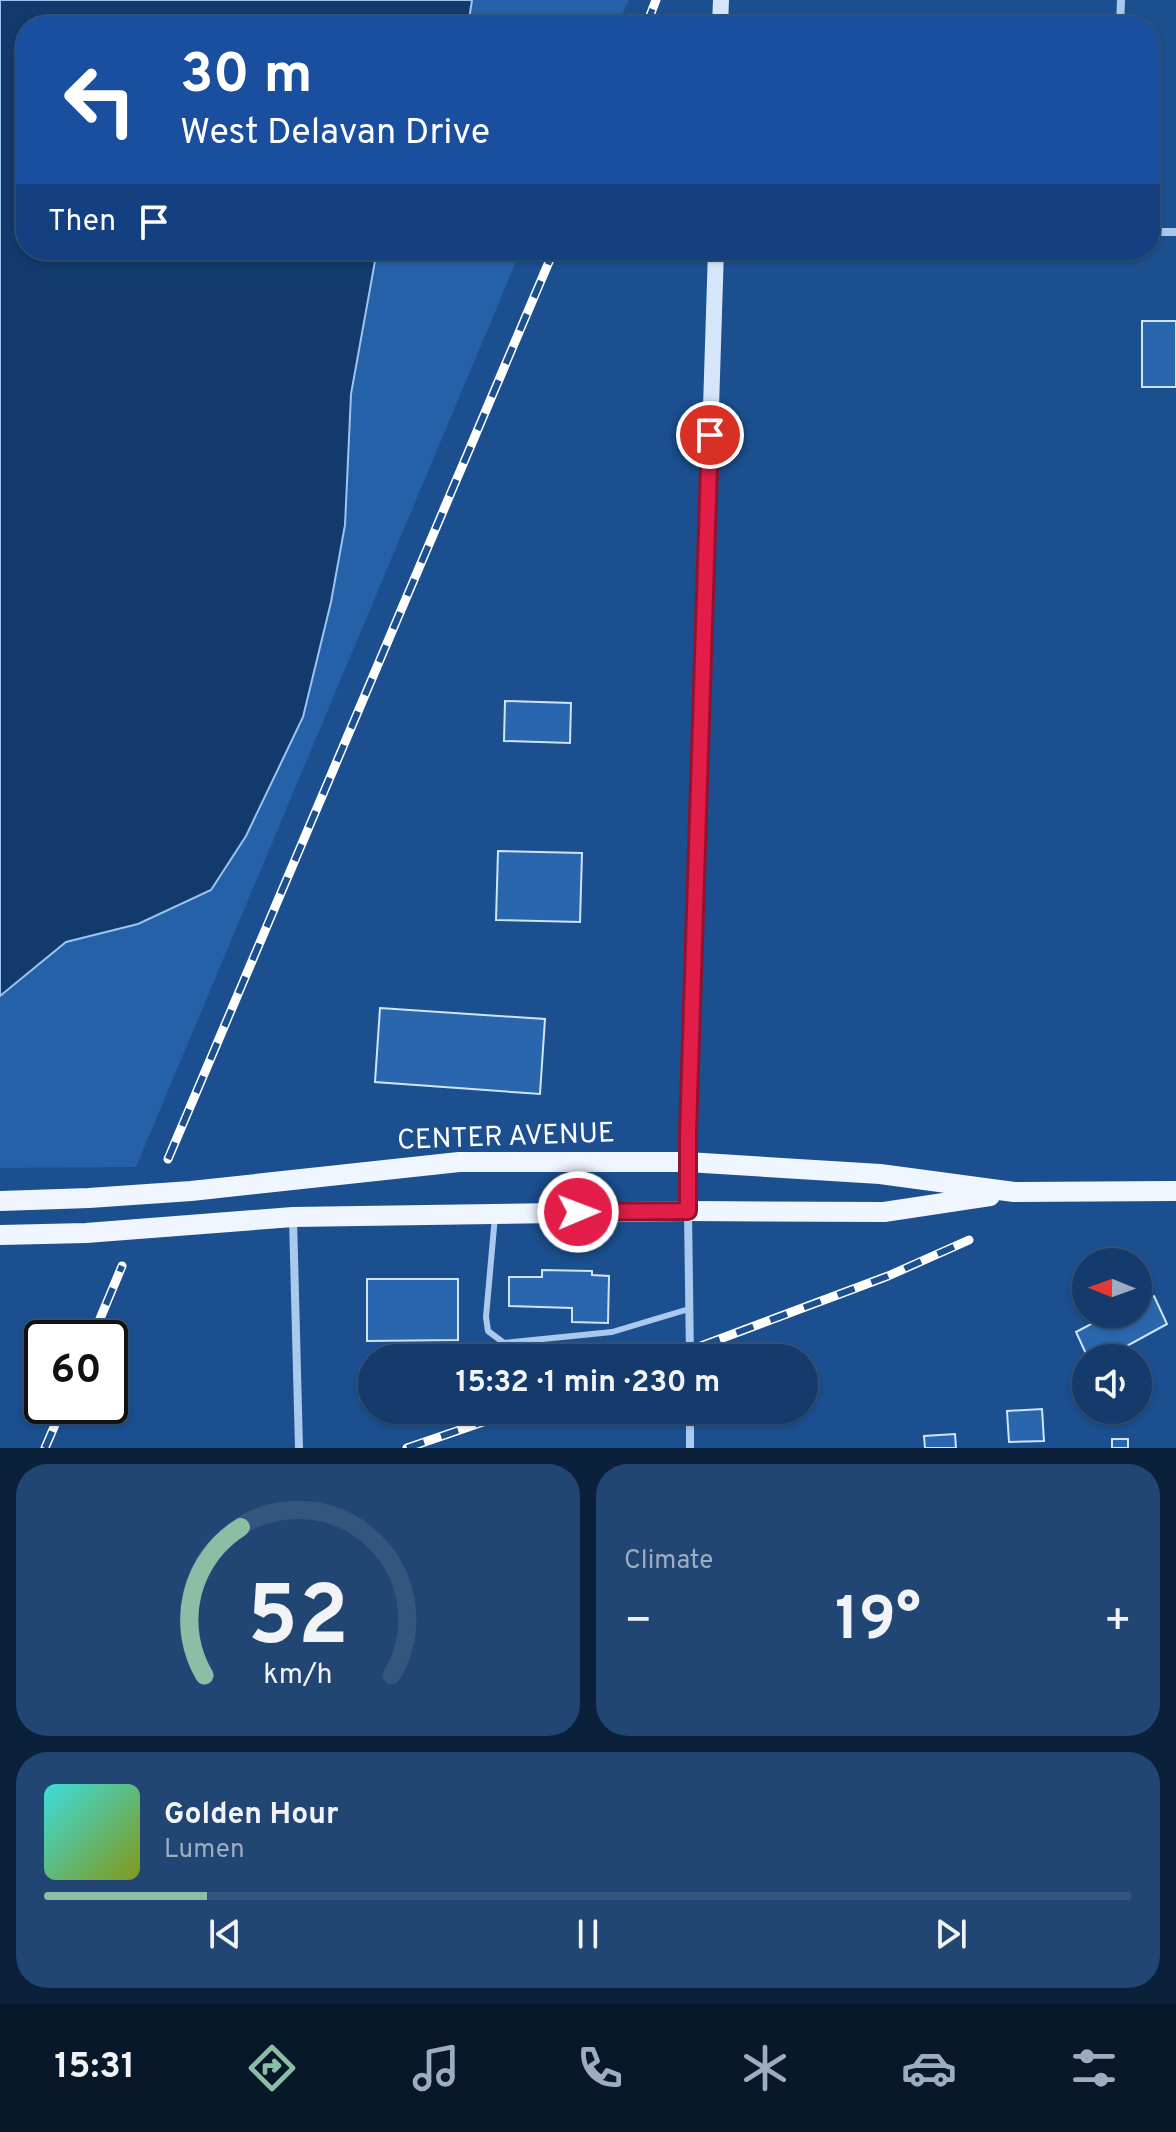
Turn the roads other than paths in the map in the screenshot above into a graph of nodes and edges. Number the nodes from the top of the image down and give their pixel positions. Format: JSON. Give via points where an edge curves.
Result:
{"nodes":[{"id":1,"x":716,"y":260,"type":"edge"},
{"id":2,"x":687,"y":1162,"type":"junction"},
{"id":3,"x":1176,"y":1191,"type":"edge"},
{"id":4,"x":1014,"y":1192,"type":"junction"},
{"id":5,"x":0,"y":1201,"type":"edge"},
{"id":6,"x":688,"y":1211,"type":"junction"},
{"id":7,"x":495,"y":1214,"type":"junction"},
{"id":8,"x":293,"y":1217,"type":"junction"},
{"id":9,"x":0,"y":1235,"type":"edge"},
{"id":10,"x":689,"y":1309,"type":"junction"},
{"id":11,"x":690,"y":1344,"type":"edge"},
{"id":12,"x":690,"y":1424,"type":"edge"},
{"id":13,"x":299,"y":1448,"type":"edge"},
{"id":14,"x":690,"y":1448,"type":"edge"}],
"edges":[{"from":1,"to":2,"type":"main road"},
{"from":2,"to":4,"type":"main road","name":"CENTER AVENUE","via":[[880,1174]]},
{"from":2,"to":5,"type":"main road","name":"CENTER AVENUE","via":[[459,1162],[191,1191]]},
{"from":2,"to":6,"type":"main road"},
{"from":3,"to":4,"type":"main road","name":"CENTER AVENUE"},
{"from":4,"to":6,"type":"main road","name":"CENTER AVENUE","via":[[884,1212]]},
{"from":6,"to":7,"type":"main road","name":"CENTER AVENUE"},
{"from":6,"to":10,"type":"street"},
{"from":7,"to":8,"type":"main road","name":"CENTER AVENUE"},
{"from":7,"to":10,"type":"lane","via":[[486,1317],[488,1331],[504,1343],[612,1332]]},
{"from":8,"to":9,"type":"main road","name":"CENTER AVENUE"},
{"from":8,"to":13,"type":"street"},
{"from":10,"to":11,"type":"street"},
{"from":12,"to":14,"type":"street"}]}
